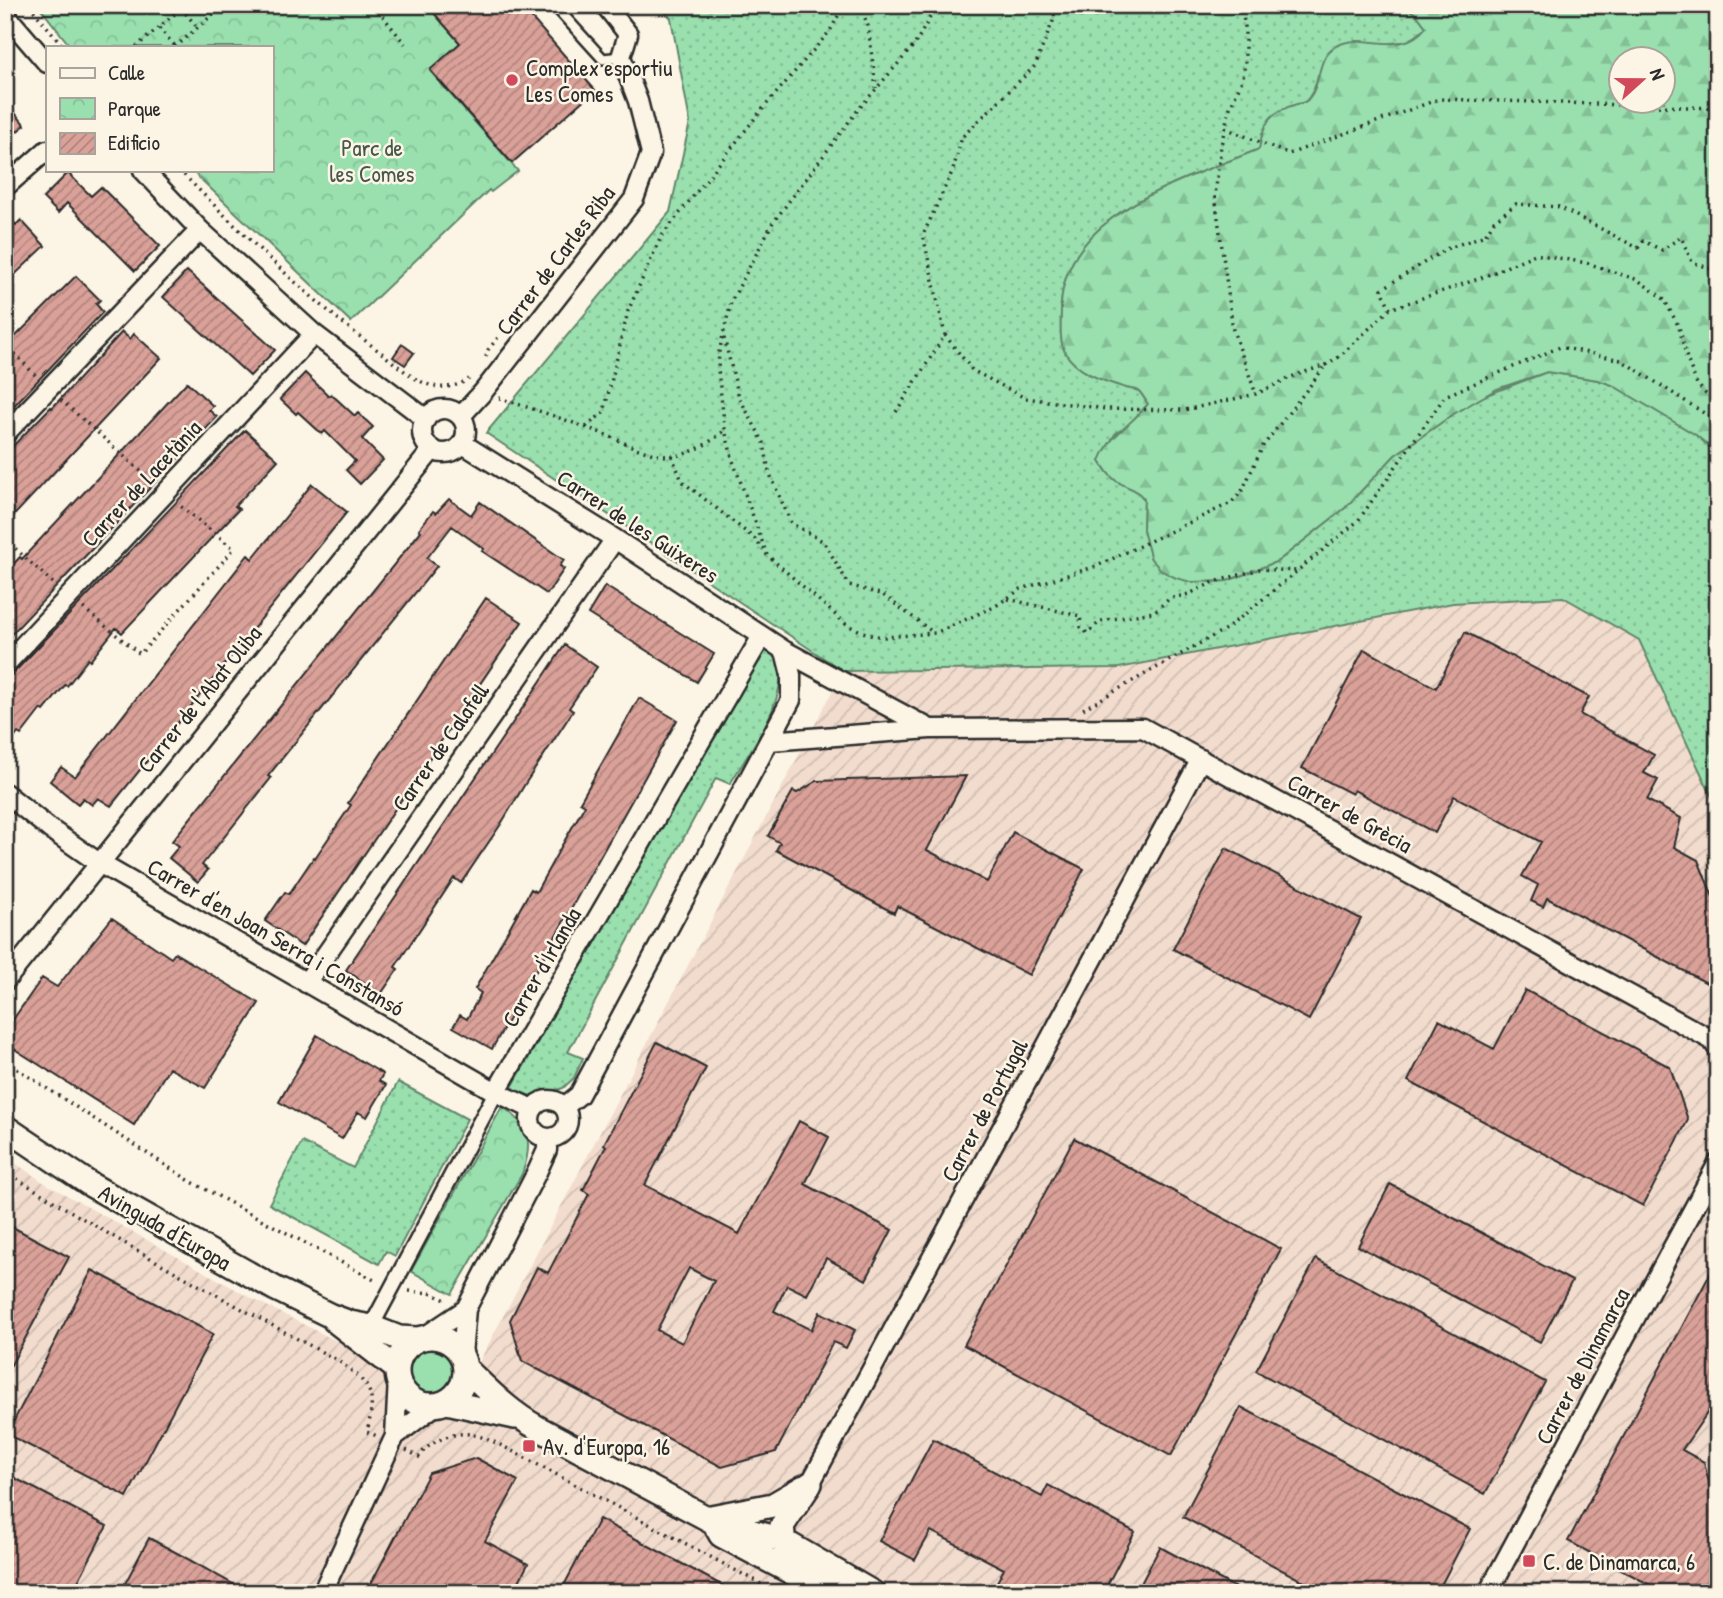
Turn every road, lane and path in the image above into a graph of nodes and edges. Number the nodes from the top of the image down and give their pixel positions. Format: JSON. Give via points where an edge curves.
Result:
{"nodes":[{"id":1,"x":29,"y":5,"type":"edge"},
{"id":2,"x":374,"y":5,"type":"edge"},
{"id":3,"x":554,"y":5,"type":"edge"},
{"id":4,"x":605,"y":5,"type":"edge"},
{"id":5,"x":844,"y":5,"type":"edge"},
{"id":6,"x":860,"y":5,"type":"edge"},
{"id":7,"x":937,"y":5,"type":"edge"},
{"id":8,"x":1056,"y":5,"type":"edge"},
{"id":9,"x":1241,"y":5,"type":"edge"},
{"id":10,"x":221,"y":6,"type":"edge"},
{"id":11,"x":183,"y":7,"type":"edge"},
{"id":12,"x":5,"y":14,"type":"edge"},
{"id":13,"x":159,"y":28,"type":"junction"},
{"id":14,"x":198,"y":28,"type":"junction"},
{"id":15,"x":405,"y":44,"type":"dead end"},
{"id":16,"x":63,"y":46,"type":"edge"},
{"id":17,"x":137,"y":46,"type":"edge"},
{"id":18,"x":174,"y":46,"type":"edge"},
{"id":19,"x":176,"y":46,"type":"edge"},
{"id":20,"x":621,"y":57,"type":"junction"},
{"id":21,"x":46,"y":62,"type":"edge"},
{"id":22,"x":876,"y":88,"type":"junction"},
{"id":23,"x":1717,"y":108,"type":"edge"},
{"id":24,"x":1225,"y":128,"type":"junction"},
{"id":25,"x":46,"y":151,"type":"edge"},
{"id":26,"x":145,"y":172,"type":"edge"},
{"id":27,"x":181,"y":172,"type":"edge"},
{"id":28,"x":5,"y":187,"type":"edge"},
{"id":29,"x":200,"y":230,"type":"junction"},
{"id":30,"x":1718,"y":271,"type":"edge"},
{"id":31,"x":1390,"y":309,"type":"junction"},
{"id":32,"x":314,"y":334,"type":"junction"},
{"id":33,"x":500,"y":335,"type":"dead end"},
{"id":34,"x":945,"y":335,"type":"junction"},
{"id":35,"x":724,"y":336,"type":"junction"},
{"id":36,"x":5,"y":343,"type":"edge"},
{"id":37,"x":486,"y":359,"type":"dead end"},
{"id":38,"x":1326,"y":365,"type":"junction"},
{"id":39,"x":473,"y":376,"type":"dead end"},
{"id":40,"x":49,"y":389,"type":"junction"},
{"id":41,"x":484,"y":392,"type":"junction"},
{"id":42,"x":1256,"y":394,"type":"junction"},
{"id":43,"x":1718,"y":408,"type":"edge"},
{"id":44,"x":897,"y":412,"type":"dead end"},
{"id":45,"x":461,"y":416,"type":"junction"},
{"id":46,"x":426,"y":419,"type":"junction"},
{"id":47,"x":1718,"y":422,"type":"edge"},
{"id":48,"x":586,"y":427,"type":"junction"},
{"id":49,"x":725,"y":430,"type":"junction"},
{"id":50,"x":5,"y":434,"type":"edge"},
{"id":51,"x":463,"y":444,"type":"junction"},
{"id":52,"x":432,"y":450,"type":"junction"},
{"id":53,"x":672,"y":456,"type":"junction"},
{"id":54,"x":165,"y":494,"type":"junction"},
{"id":55,"x":5,"y":539,"type":"edge"},
{"id":56,"x":615,"y":539,"type":"junction"},
{"id":57,"x":767,"y":555,"type":"junction"},
{"id":58,"x":1297,"y":572,"type":"junction"},
{"id":59,"x":69,"y":597,"type":"junction"},
{"id":60,"x":1008,"y":599,"type":"junction"},
{"id":61,"x":935,"y":633,"type":"junction"},
{"id":62,"x":762,"y":636,"type":"junction"},
{"id":63,"x":785,"y":651,"type":"junction"},
{"id":64,"x":5,"y":665,"type":"edge"},
{"id":65,"x":1051,"y":728,"type":"junction"},
{"id":66,"x":930,"y":729,"type":"junction"},
{"id":67,"x":769,"y":741,"type":"junction"},
{"id":68,"x":1201,"y":759,"type":"junction"},
{"id":69,"x":5,"y":793,"type":"edge"},
{"id":70,"x":99,"y":863,"type":"junction"},
{"id":71,"x":5,"y":981,"type":"edge"},
{"id":72,"x":306,"y":984,"type":"junction"},
{"id":73,"x":1718,"y":1049,"type":"edge"},
{"id":74,"x":5,"y":1061,"type":"edge"},
{"id":75,"x":496,"y":1092,"type":"junction"},
{"id":76,"x":564,"y":1107,"type":"junction"},
{"id":77,"x":532,"y":1109,"type":"junction"},
{"id":78,"x":5,"y":1126,"type":"edge"},
{"id":79,"x":547,"y":1138,"type":"junction"},
{"id":80,"x":1718,"y":1163,"type":"edge"},
{"id":81,"x":391,"y":1289,"type":"junction"},
{"id":82,"x":466,"y":1309,"type":"junction"},
{"id":83,"x":331,"y":1316,"type":"junction"},
{"id":84,"x":371,"y":1327,"type":"junction"},
{"id":85,"x":421,"y":1338,"type":"junction"},
{"id":86,"x":464,"y":1362,"type":"junction"},
{"id":87,"x":397,"y":1374,"type":"junction"},
{"id":88,"x":441,"y":1404,"type":"junction"},
{"id":89,"x":521,"y":1419,"type":"junction"},
{"id":90,"x":395,"y":1436,"type":"junction"},
{"id":91,"x":810,"y":1484,"type":"junction"},
{"id":92,"x":710,"y":1520,"type":"junction"},
{"id":93,"x":784,"y":1541,"type":"junction"},
{"id":94,"x":322,"y":1593,"type":"edge"},
{"id":95,"x":831,"y":1593,"type":"edge"},
{"id":96,"x":852,"y":1593,"type":"edge"},
{"id":97,"x":873,"y":1593,"type":"edge"},
{"id":98,"x":1488,"y":1593,"type":"edge"}],
"edges":[{"from":1,"to":16,"type":"path"},
{"from":2,"to":15,"type":"path"},
{"from":3,"to":20,"type":"lane","via":[[603,60]]},
{"from":4,"to":20,"type":"street","name":"Carrer de Carles Riba","via":[[628,34]]},
{"from":5,"to":48,"type":"path","via":[[830,31],[662,237],[628,311],[604,412]]},
{"from":6,"to":22,"type":"path","via":[[868,26]]},
{"from":7,"to":22,"type":"path","via":[[915,44]]},
{"from":8,"to":34,"type":"path","via":[[1035,66],[962,137],[953,170],[923,235]]},
{"from":9,"to":24,"type":"path","via":[[1243,78]]},
{"from":10,"to":14,"type":"path"},
{"from":11,"to":13,"type":"path"},
{"from":11,"to":14,"type":"path"},
{"from":12,"to":21,"type":"street"},
{"from":13,"to":17,"type":"path"},
{"from":13,"to":18,"type":"path"},
{"from":14,"to":19,"type":"path"},
{"from":20,"to":41,"type":"street","name":"Carrer de Carles Riba","via":[[651,153],[634,200]]},
{"from":22,"to":35,"type":"path","via":[[772,224],[737,287]]},
{"from":23,"to":24,"type":"path","via":[[1439,99],[1289,154]]},
{"from":24,"to":42,"type":"path","via":[[1215,196],[1218,230],[1233,330]]},
{"from":25,"to":28,"type":"street"},
{"from":26,"to":29,"type":"street"},
{"from":27,"to":39,"type":"path","via":[[266,257],[406,372],[444,388]]},
{"from":29,"to":32,"type":"street"},
{"from":29,"to":40,"type":"street"},
{"from":30,"to":31,"type":"path","via":[[1692,262],[1681,237],[1662,250],[1643,241],[1638,248],[1559,207],[1516,204],[1494,221],[1485,235],[1446,250],[1382,289]]},
{"from":31,"to":38,"type":"path"},
{"from":31,"to":43,"type":"path","via":[[1535,254],[1587,263],[1637,280],[1664,299],[1679,327],[1697,384]]},
{"from":32,"to":46,"type":"street"},
{"from":32,"to":54,"type":"street","name":"Carrer de Lacetània"},
{"from":33,"to":37,"type":"path"},
{"from":34,"to":42,"type":"path","via":[[972,370],[1025,398],[1107,409],[1185,410]]},
{"from":34,"to":44,"type":"path"},
{"from":35,"to":49,"type":"path","via":[[718,370]]},
{"from":35,"to":61,"type":"path","via":[[739,397],[764,443],[769,472],[791,523],[824,542],[849,584],[883,596]]},
{"from":36,"to":40,"type":"path"},
{"from":38,"to":42,"type":"path"},
{"from":38,"to":60,"type":"path","via":[[1263,446],[1242,491],[1231,503],[1097,566],[1035,583]]},
{"from":40,"to":50,"type":"street"},
{"from":40,"to":54,"type":"path"},
{"from":41,"to":45,"type":"street","name":"Carrer de Carles Riba"},
{"from":41,"to":48,"type":"path"},
{"from":45,"to":46,"type":"street","via":[[442,409]]},
{"from":45,"to":51,"type":"street","via":[[467,431]]},
{"from":46,"to":52,"type":"street","via":[[422,434]]},
{"from":47,"to":58,"type":"path","via":[[1621,360],[1560,346],[1445,396],[1358,521]]},
{"from":48,"to":53,"type":"path","via":[[643,450]]},
{"from":49,"to":53,"type":"path","via":[[714,440]]},
{"from":49,"to":57,"type":"path"},
{"from":51,"to":52,"type":"street","via":[[447,453]]},
{"from":51,"to":56,"type":"street","name":"Carrer de les Guixeres"},
{"from":52,"to":70,"type":"street","name":"Carrer de l'Abat Oliba"},
{"from":53,"to":57,"type":"path","via":[[682,481],[755,539]]},
{"from":54,"to":59,"type":"street","name":"Carrer de Lacetània"},
{"from":54,"to":59,"type":"path","via":[[234,549],[140,654]]},
{"from":55,"to":59,"type":"path"},
{"from":56,"to":62,"type":"street","name":"Carrer de les Guixeres"},
{"from":56,"to":72,"type":"street","name":"Carrer de Calafell"},
{"from":57,"to":61,"type":"path","via":[[847,625],[885,637]]},
{"from":58,"to":60,"type":"path","via":[[1259,569],[1214,582],[1169,599],[1154,612],[1101,621],[1087,633],[1080,627],[1080,616],[1072,612]]},
{"from":58,"to":65,"type":"path","via":[[1229,627]]},
{"from":59,"to":64,"type":"street","name":"Carrer de Lacetània"},
{"from":60,"to":61,"type":"path"},
{"from":62,"to":63,"type":"street","name":"Carrer de les Guixeres"},
{"from":62,"to":75,"type":"street","name":"Carrer d'Irlanda"},
{"from":63,"to":66,"type":"street","name":"Carrer de Grècia"},
{"from":63,"to":67,"type":"street","via":[[791,700]]},
{"from":65,"to":66,"type":"street","name":"Carrer de Grècia"},
{"from":65,"to":68,"type":"street","name":"Carrer de Grècia","via":[[1143,727]]},
{"from":66,"to":67,"type":"street","name":"Carrer de Grècia"},
{"from":67,"to":76,"type":"street","via":[[579,1095]]},
{"from":68,"to":73,"type":"street","name":"Carrer de Grècia","via":[[1712,1040]]},
{"from":68,"to":91,"type":"street","name":"Carrer de Portugal"},
{"from":69,"to":70,"type":"street","name":"Carrer d'en Joan Serra i Constansó"},
{"from":70,"to":71,"type":"street","name":"Carrer de l'Abat Oliba"},
{"from":70,"to":72,"type":"street","name":"Carrer d'en Joan Serra i Constansó"},
{"from":72,"to":75,"type":"street","name":"Carrer d'en Joan Serra i Constansó"},
{"from":74,"to":81,"type":"path","via":[[190,1181]]},
{"from":75,"to":77,"type":"street","name":"Carrer d'en Joan Serra i Constansó"},
{"from":75,"to":81,"type":"street","name":"Carrer d'Irlanda"},
{"from":76,"to":77,"type":"street","via":[[548,1100]]},
{"from":76,"to":79,"type":"street","via":[[568,1117],[564,1131]]},
{"from":77,"to":79,"type":"street","via":[[531,1126]]},
{"from":78,"to":83,"type":"street","name":"Avinguda d'Europa","via":[[115,1199]]},
{"from":79,"to":82,"type":"street","via":[[537,1172]]},
{"from":80,"to":98,"type":"street","name":"Carrer de Dinamarca"},
{"from":81,"to":82,"type":"path","via":[[430,1293]]},
{"from":81,"to":84,"type":"street","name":"Carrer d'Irlanda"},
{"from":82,"to":85,"type":"street"},
{"from":82,"to":86,"type":"street"},
{"from":83,"to":84,"type":"street","name":"Avinguda d'Europa"},
{"from":83,"to":87,"type":"street","name":"Avinguda d'Europa"},
{"from":84,"to":85,"type":"street","name":"Avinguda d'Europa","via":[[399,1338]]},
{"from":85,"to":86,"type":"street","via":[[446,1340]]},
{"from":85,"to":87,"type":"street","via":[[403,1351]]},
{"from":86,"to":88,"type":"street","via":[[461,1388]]},
{"from":86,"to":89,"type":"street","via":[[492,1397]]},
{"from":87,"to":88,"type":"street","via":[[411,1399],[423,1405]]},
{"from":87,"to":90,"type":"street"},
{"from":88,"to":89,"type":"street"},
{"from":88,"to":90,"type":"street"},
{"from":89,"to":92,"type":"street"},
{"from":90,"to":94,"type":"street"},
{"from":91,"to":92,"type":"street","via":[[772,1505]]},
{"from":91,"to":93,"type":"street","via":[[782,1526]]},
{"from":92,"to":93,"type":"street"},
{"from":92,"to":95,"type":"street","via":[[721,1535]]},
{"from":93,"to":96,"type":"street","via":[[785,1553]]},
{"from":93,"to":97,"type":"street"}]}
